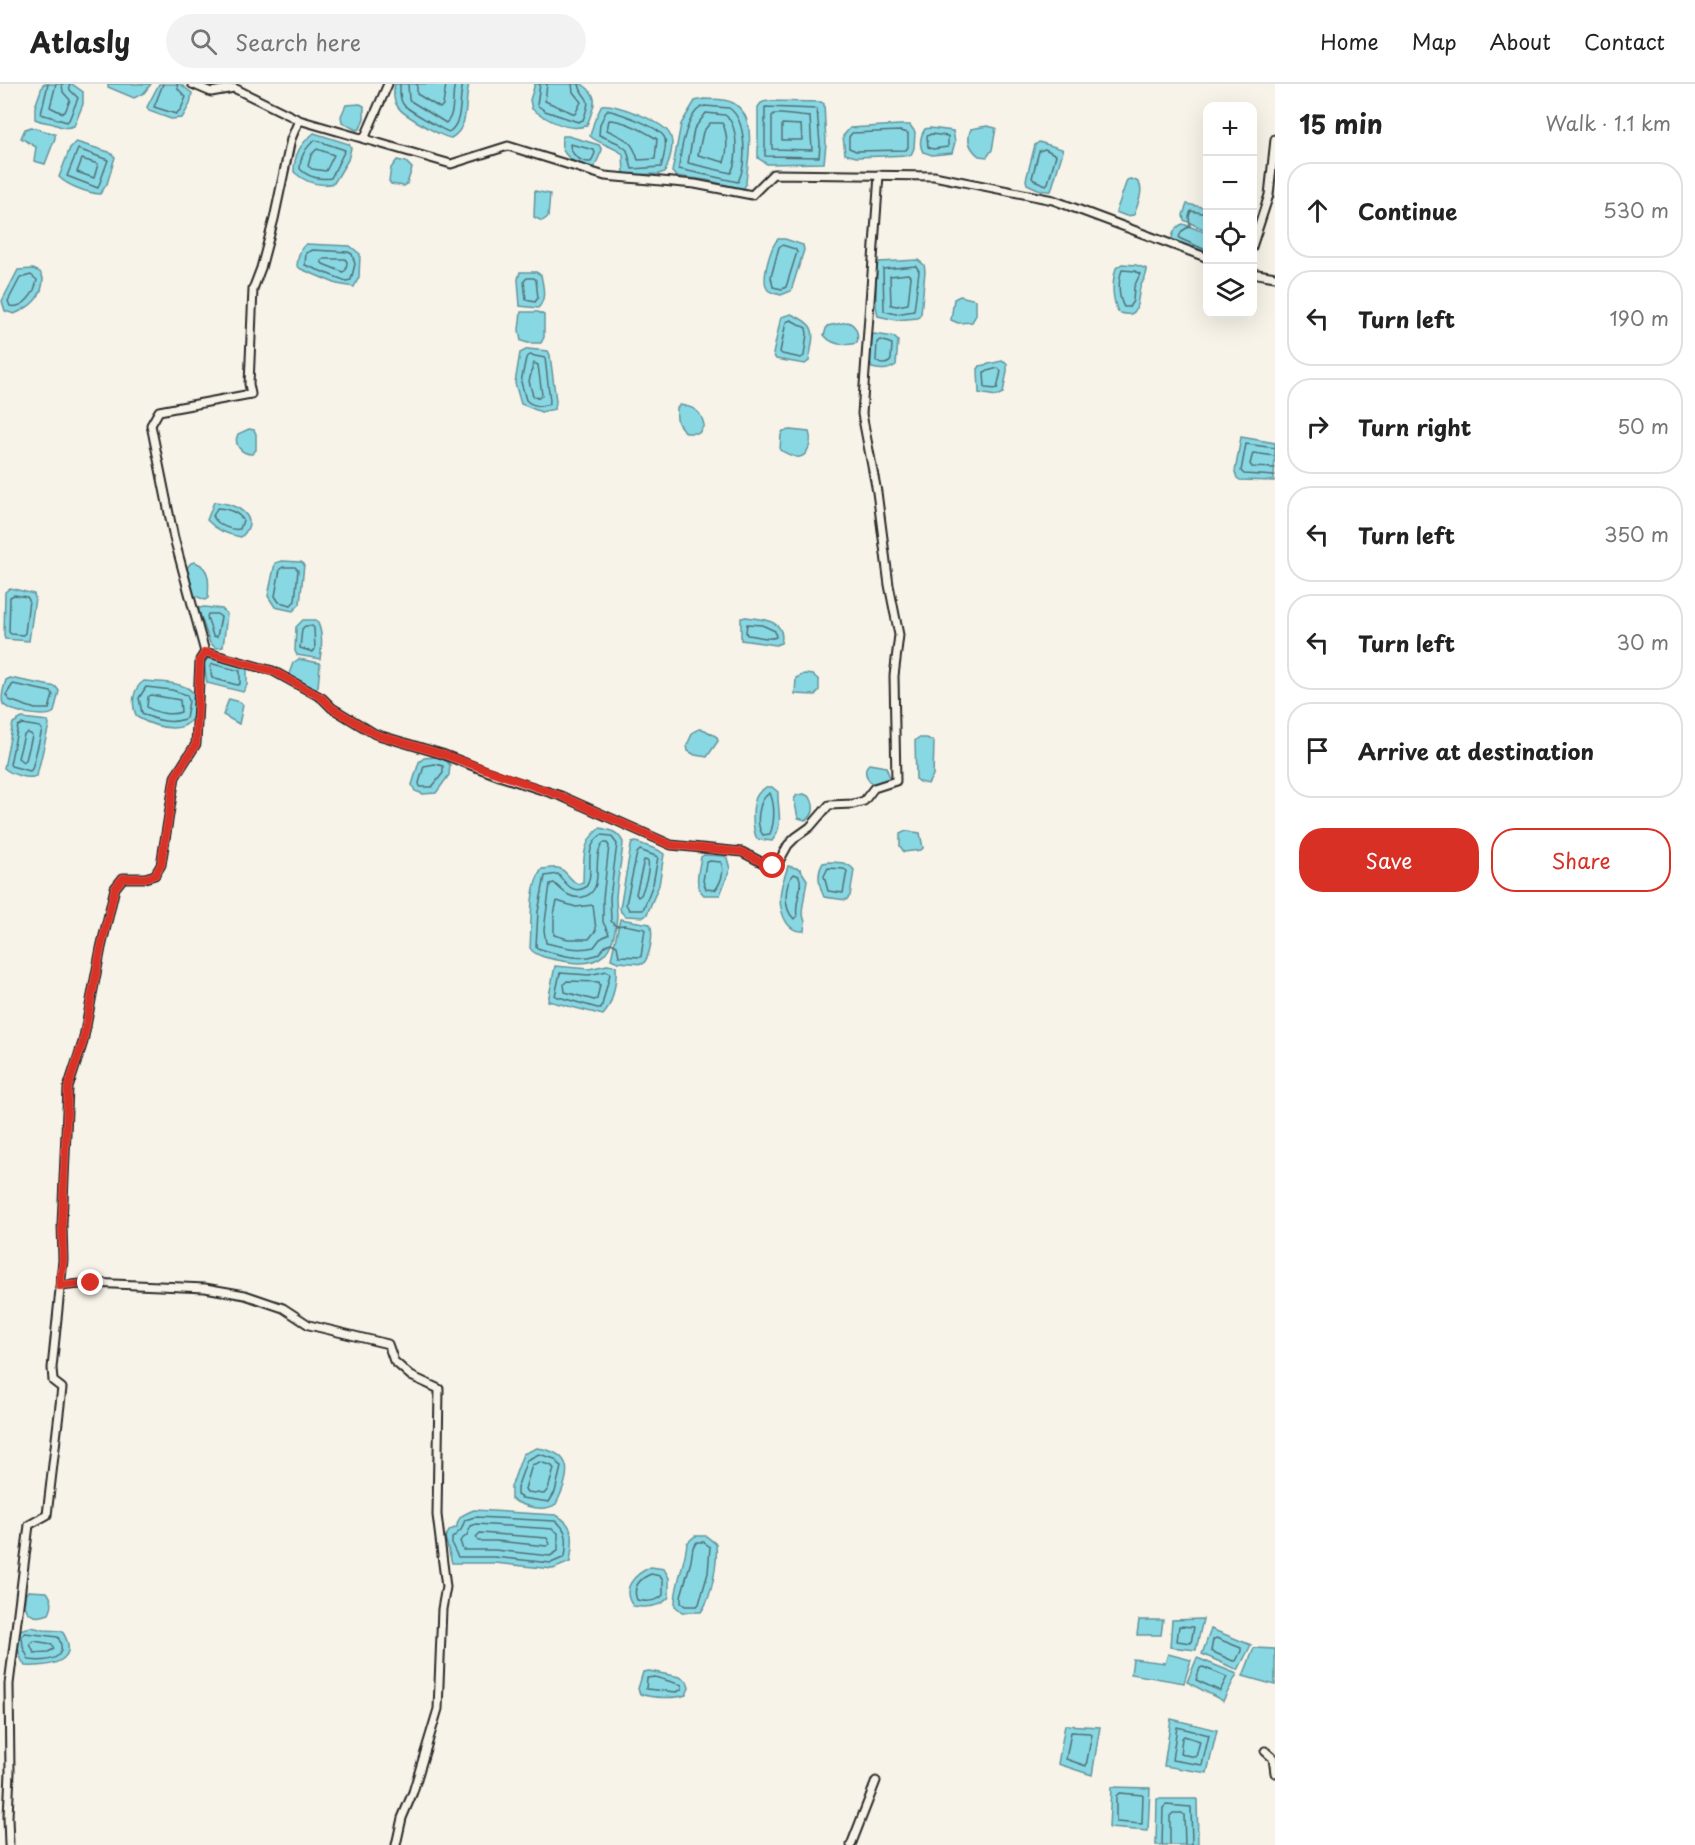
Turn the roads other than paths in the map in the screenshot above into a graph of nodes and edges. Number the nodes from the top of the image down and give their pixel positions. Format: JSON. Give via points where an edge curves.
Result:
{"nodes":[{"id":1,"x":192,"y":84,"type":"edge"},
{"id":2,"x":388,"y":84,"type":"edge"},
{"id":3,"x":299,"y":120,"type":"junction"},
{"id":4,"x":364,"y":139,"type":"junction"},
{"id":5,"x":1275,"y":139,"type":"edge"},
{"id":6,"x":879,"y":175,"type":"junction"},
{"id":7,"x":1257,"y":232,"type":"edge"},
{"id":8,"x":1203,"y":256,"type":"edge"},
{"id":9,"x":1257,"y":274,"type":"edge"},
{"id":10,"x":1275,"y":277,"type":"edge"},
{"id":11,"x":205,"y":652,"type":"junction"},
{"id":12,"x":60,"y":1286,"type":"junction"},
{"id":13,"x":1265,"y":1752,"type":"dead end"},
{"id":14,"x":1275,"y":1773,"type":"edge"},
{"id":15,"x":876,"y":1781,"type":"dead end"},
{"id":16,"x":9,"y":1845,"type":"edge"},
{"id":17,"x":396,"y":1845,"type":"edge"},
{"id":18,"x":851,"y":1845,"type":"edge"}],
"edges":[{"from":1,"to":3,"type":"street","via":[[211,92],[234,88]]},
{"from":2,"to":4,"type":"street"},
{"from":3,"to":4,"type":"street"},
{"from":3,"to":11,"type":"street","via":[[253,289],[251,394],[159,411],[151,425],[174,538]]},
{"from":4,"to":6,"type":"street","via":[[451,164],[508,146],[605,176],[695,184],[752,195],[773,174]]},
{"from":5,"to":7,"type":"street","via":[[1269,195]]},
{"from":6,"to":8,"type":"street","via":[[934,176],[1053,200]]},
{"from":6,"to":11,"type":"street","via":[[862,414],[899,635],[894,676],[896,781],[874,789],[864,801],[829,805],[788,845],[778,863],[767,865],[742,852],[671,845],[561,796],[375,734],[273,671]]},
{"from":9,"to":10,"type":"street"},
{"from":11,"to":12,"type":"street","via":[[200,660],[196,744],[175,777],[161,865],[155,875],[123,878],[115,888],[85,1031],[68,1088]]},
{"from":12,"to":16,"type":"street","via":[[52,1368],[53,1381],[62,1388],[47,1515],[29,1525],[9,1684]]},
{"from":12,"to":17,"type":"street","via":[[91,1283],[205,1288],[245,1295],[283,1308],[309,1325],[388,1344],[393,1361],[411,1376],[439,1389],[437,1515],[446,1587],[438,1709]]},
{"from":13,"to":14,"type":"street","via":[[1273,1758]]},
{"from":15,"to":18,"type":"street"}]}
